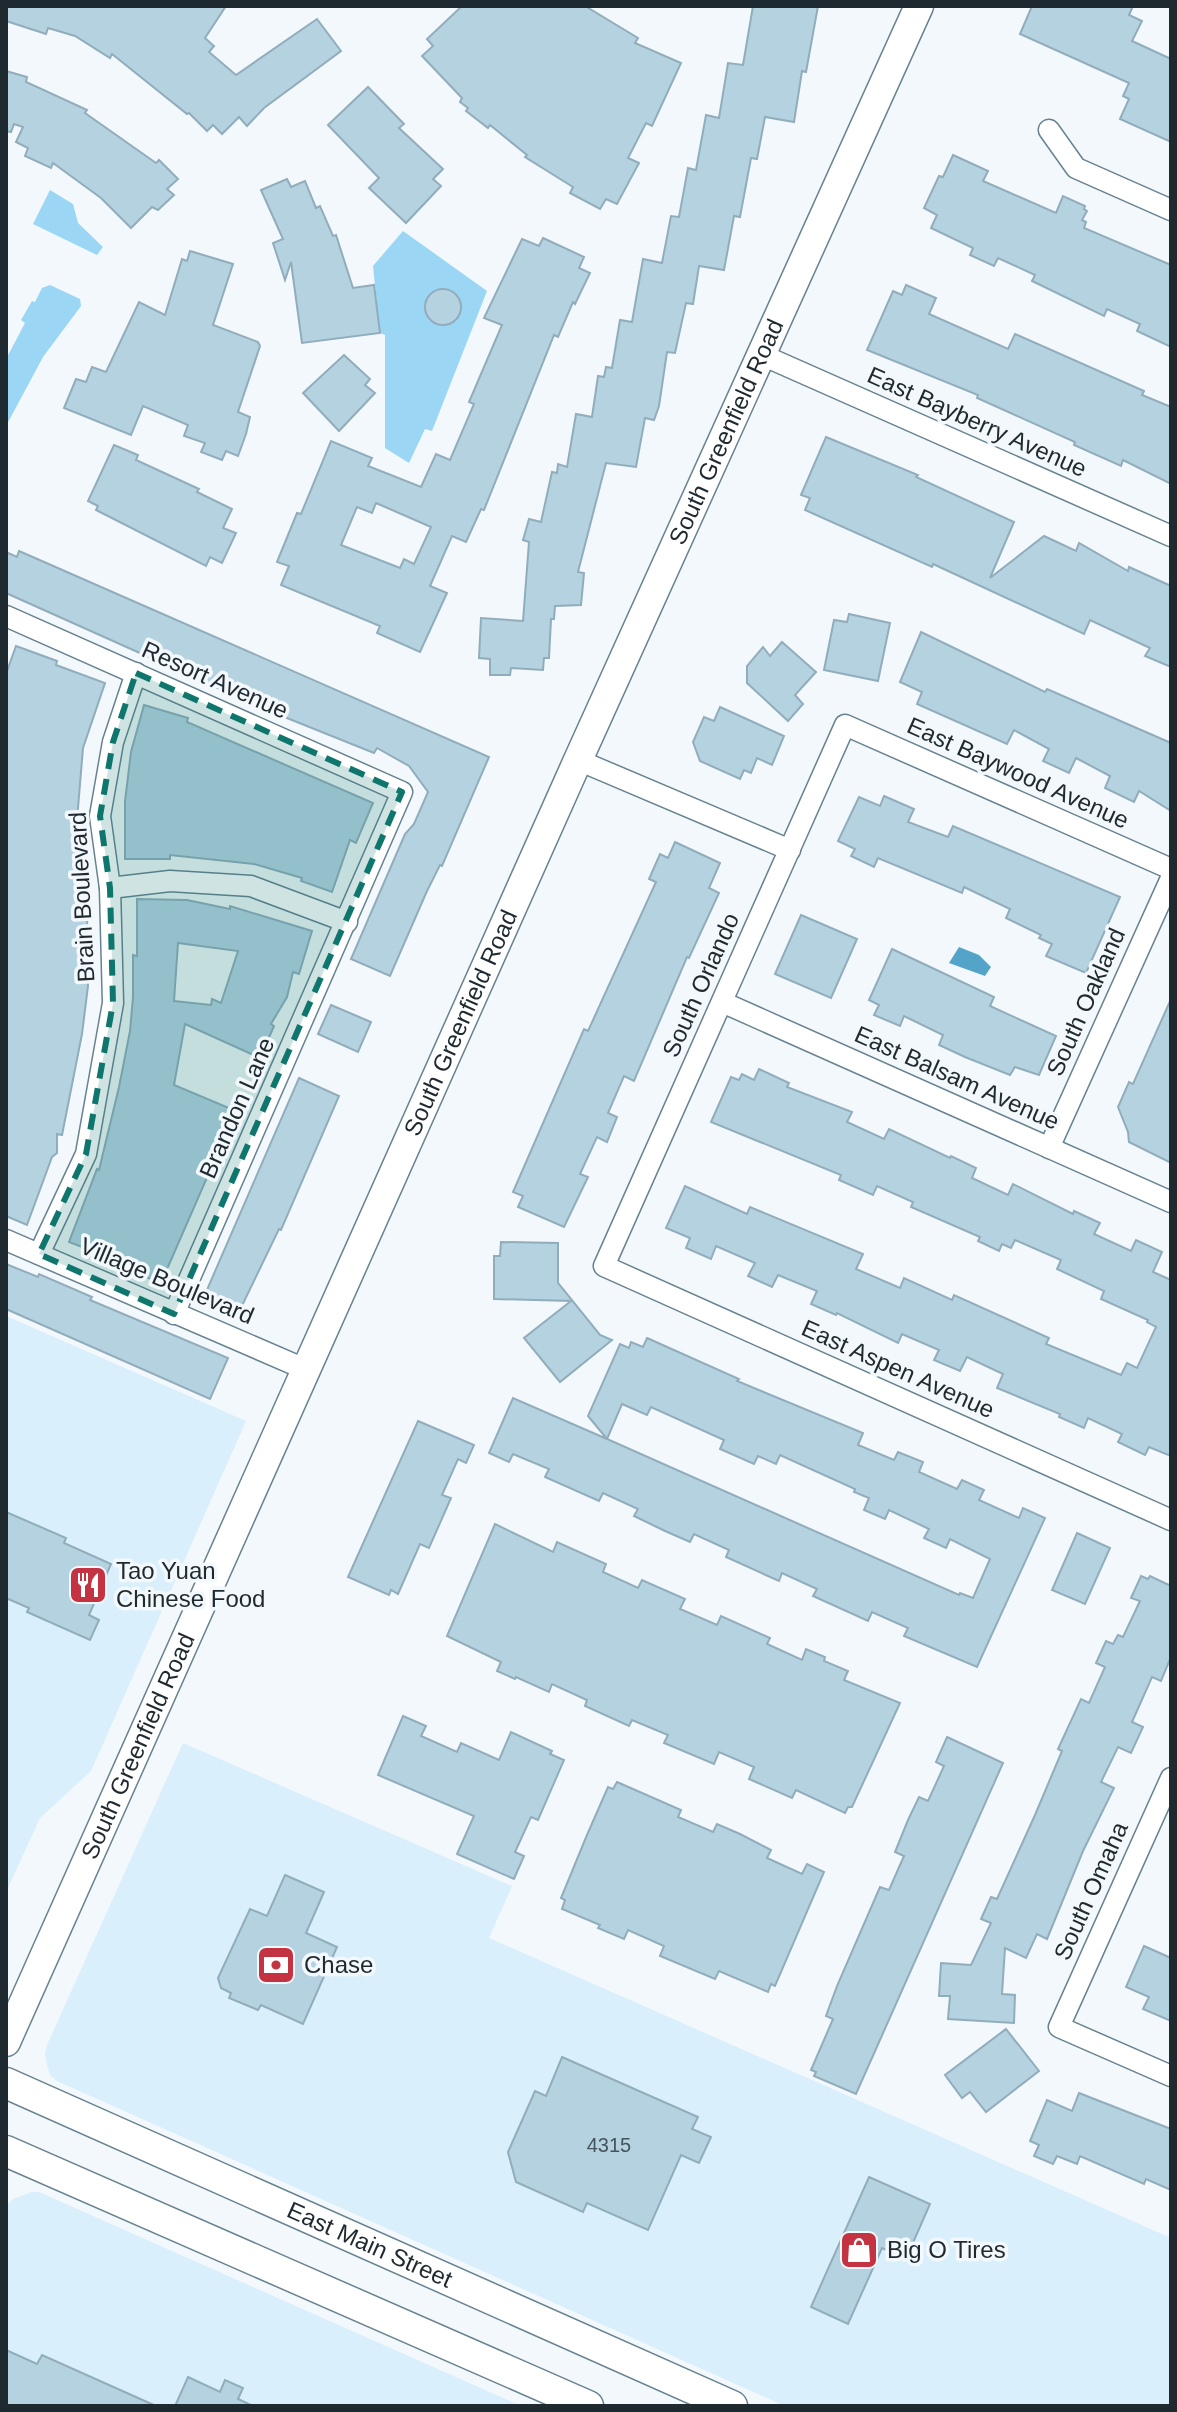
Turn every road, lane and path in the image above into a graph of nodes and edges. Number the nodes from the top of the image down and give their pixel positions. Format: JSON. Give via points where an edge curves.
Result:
{"nodes":[{"id":1,"x":919,"y":6,"type":"edge"},
{"id":2,"x":1049,"y":130,"type":"dead end"},
{"id":3,"x":1171,"y":210,"type":"edge"},
{"id":4,"x":762,"y":355,"type":"junction"},
{"id":5,"x":1171,"y":536,"type":"edge"},
{"id":6,"x":6,"y":616,"type":"edge"},
{"id":7,"x":136,"y":673,"type":"junction"},
{"id":8,"x":845,"y":725,"type":"joint"},
{"id":9,"x":578,"y":760,"type":"junction"},
{"id":10,"x":402,"y":792,"type":"joint"},
{"id":11,"x":790,"y":850,"type":"junction"},
{"id":12,"x":1171,"y":869,"type":"edge"},
{"id":13,"x":1171,"y":878,"type":"edge"},
{"id":14,"x":110,"y":888,"type":"junction"},
{"id":15,"x":347,"y":922,"type":"junction"},
{"id":16,"x":722,"y":1002,"type":"junction"},
{"id":17,"x":1049,"y":1148,"type":"junction"},
{"id":18,"x":1171,"y":1202,"type":"edge"},
{"id":19,"x":6,"y":1240,"type":"edge"},
{"id":20,"x":39,"y":1254,"type":"junction"},
{"id":21,"x":604,"y":1266,"type":"joint"},
{"id":22,"x":174,"y":1314,"type":"junction"},
{"id":23,"x":307,"y":1370,"type":"junction"},
{"id":24,"x":1171,"y":1520,"type":"edge"},
{"id":25,"x":1171,"y":1778,"type":"edge"},
{"id":26,"x":6,"y":2042,"type":"edge"},
{"id":27,"x":1171,"y":2076,"type":"edge"},
{"id":28,"x":6,"y":2083,"type":"edge"},
{"id":29,"x":6,"y":2151,"type":"edge"},
{"id":30,"x":588,"y":2406,"type":"edge"},
{"id":31,"x":732,"y":2406,"type":"edge"}],
"edges":[{"from":1,"to":4,"type":"main road","name":"South Greenfield Road"},
{"from":2,"to":3,"type":"street","via":[[1076,168]]},
{"from":4,"to":5,"type":"street","name":"East Bayberry Avenue"},
{"from":4,"to":9,"type":"main road","name":"South Greenfield Road"},
{"from":6,"to":7,"type":"street","name":"Resort Avenue"},
{"from":7,"to":10,"type":"street","name":"Resort Avenue"},
{"from":7,"to":14,"type":"street","name":"Brain Boulevard","via":[[113,742],[100,816]]},
{"from":8,"to":11,"type":"street","name":"South Orlando"},
{"from":8,"to":12,"type":"street","name":"East Baywood Avenue"},
{"from":9,"to":11,"type":"street"},
{"from":9,"to":23,"type":"main road","name":"South Greenfield Road"},
{"from":10,"to":15,"type":"street","name":"Brandon Lane"},
{"from":11,"to":16,"type":"street","name":"South Orlando"},
{"from":13,"to":17,"type":"street","name":"South Oakland"},
{"from":14,"to":15,"type":"street","via":[[170,881],[251,886]]},
{"from":14,"to":20,"type":"street","name":"Brain Boulevard","via":[[113,1003],[86,1154]]},
{"from":15,"to":22,"type":"street","name":"Brandon Lane"},
{"from":16,"to":17,"type":"street","name":"East Balsam Avenue"},
{"from":16,"to":21,"type":"street","name":"South Orlando"},
{"from":17,"to":18,"type":"street","name":"East Balsam Avenue"},
{"from":19,"to":20,"type":"street","name":"Village Boulevard"},
{"from":20,"to":22,"type":"street","name":"Village Boulevard"},
{"from":21,"to":24,"type":"street","name":"East Aspen Avenue"},
{"from":22,"to":23,"type":"street","name":"Village Boulevard"},
{"from":23,"to":26,"type":"main road","name":"South Greenfield Road"},
{"from":25,"to":27,"type":"street","name":"South Omaha","via":[[1059,2027]]},
{"from":28,"to":31,"type":"main road","name":"East Main Street"},
{"from":29,"to":30,"type":"main road"}]}
